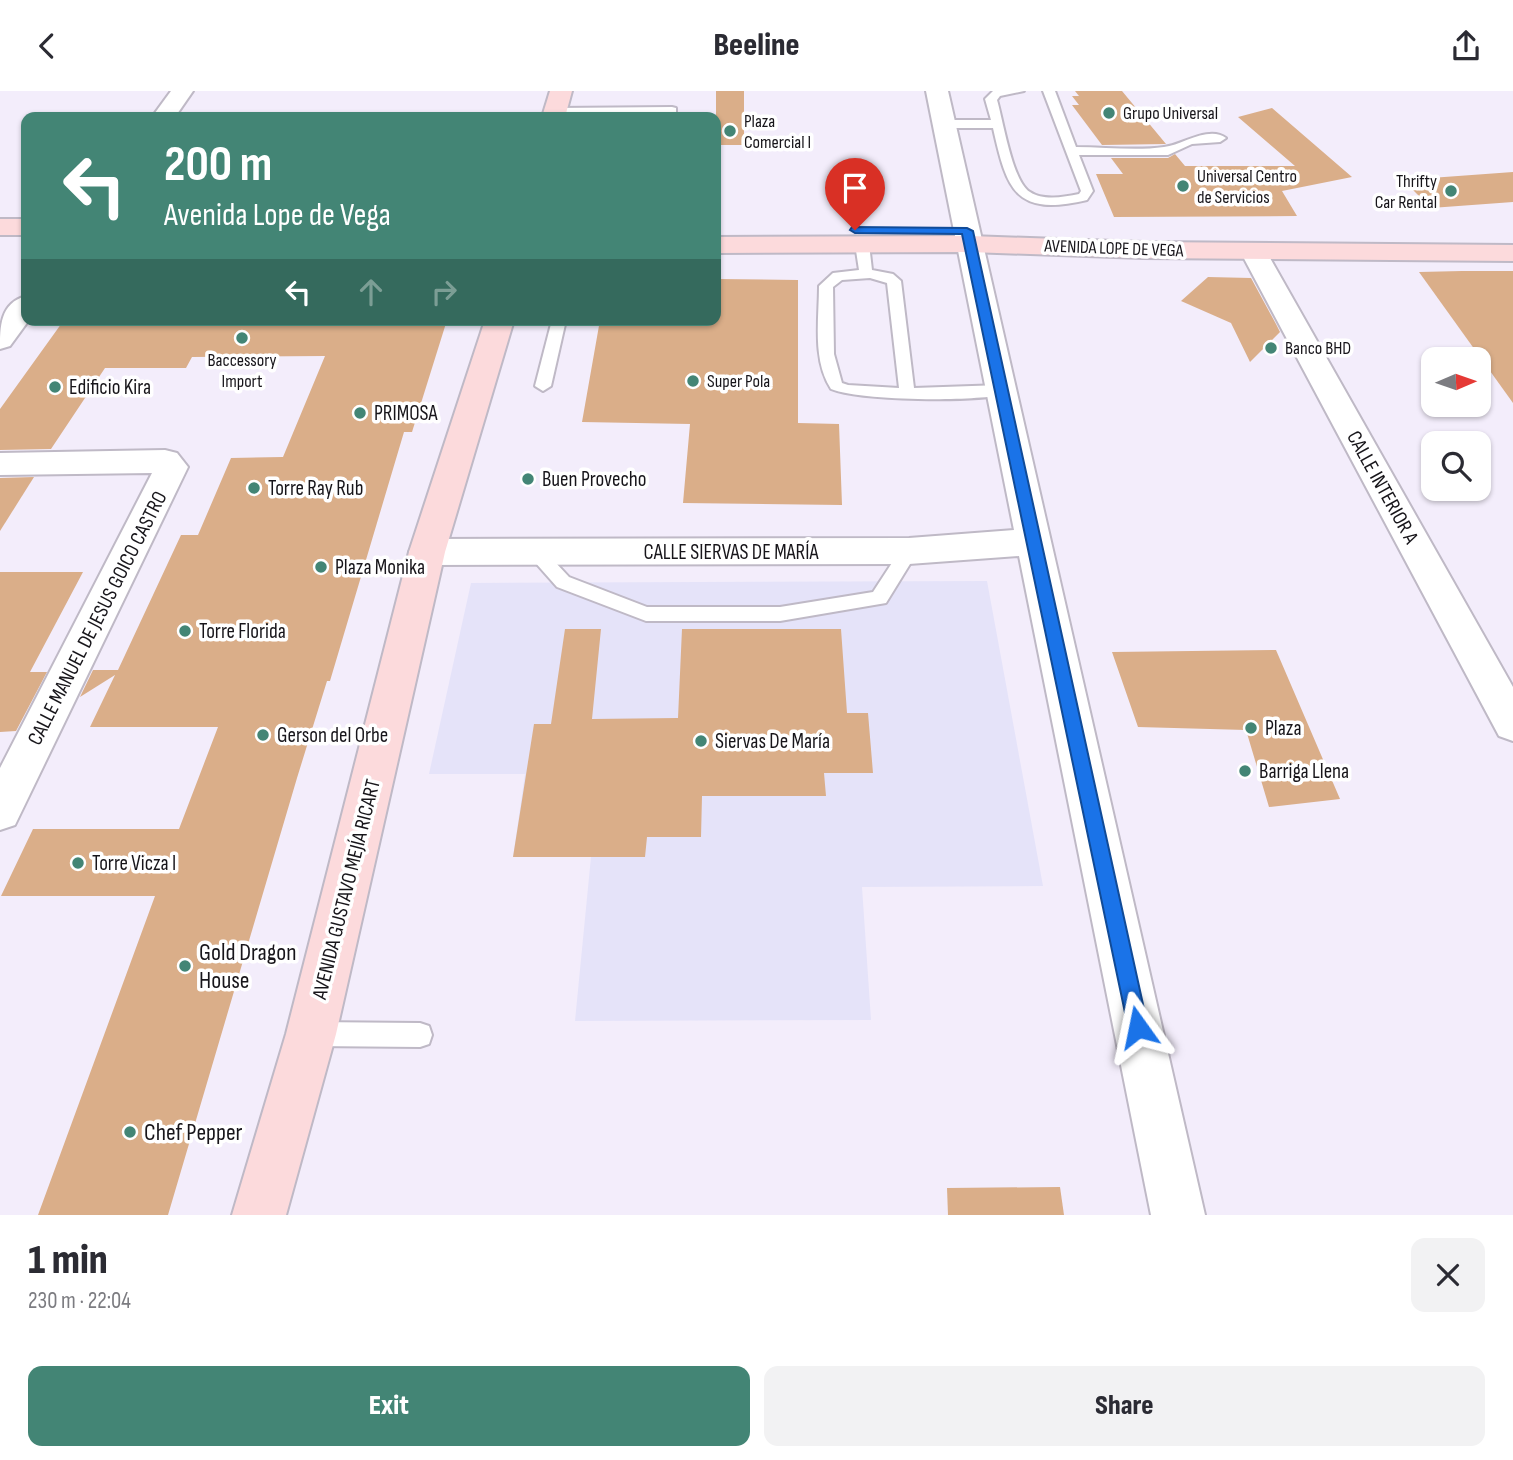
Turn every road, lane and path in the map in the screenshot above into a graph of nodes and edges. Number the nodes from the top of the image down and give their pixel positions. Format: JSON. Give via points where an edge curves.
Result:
{"nodes":[{"id":1,"x":182,"y":91,"type":"edge"},
{"id":2,"x":1018,"y":91,"type":"edge"},
{"id":3,"x":1049,"y":91,"type":"edge"},
{"id":4,"x":557,"y":106,"type":"edge"},
{"id":5,"x":941,"y":109,"type":"edge"},
{"id":6,"x":673,"y":110,"type":"dead end"},
{"id":7,"x":167,"y":112,"type":"edge"},
{"id":8,"x":996,"y":118,"type":"junction"},
{"id":9,"x":1220,"y":138,"type":"dead end"},
{"id":10,"x":1072,"y":151,"type":"junction"},
{"id":11,"x":0,"y":227,"type":"edge"},
{"id":12,"x":21,"y":227,"type":"edge"},
{"id":13,"x":721,"y":228,"type":"edge"},
{"id":14,"x":968,"y":237,"type":"junction"},
{"id":15,"x":1513,"y":239,"type":"edge"},
{"id":16,"x":0,"y":244,"type":"edge"},
{"id":17,"x":862,"y":244,"type":"junction"},
{"id":18,"x":21,"y":245,"type":"edge"},
{"id":19,"x":721,"y":245,"type":"edge"},
{"id":20,"x":1254,"y":251,"type":"junction"},
{"id":21,"x":1513,"y":253,"type":"edge"},
{"id":22,"x":866,"y":275,"type":"junction"},
{"id":23,"x":21,"y":312,"type":"edge"},
{"id":24,"x":498,"y":326,"type":"edge"},
{"id":25,"x":558,"y":326,"type":"edge"},
{"id":26,"x":0,"y":340,"type":"edge"},
{"id":27,"x":543,"y":386,"type":"dead end"},
{"id":28,"x":1001,"y":390,"type":"junction"},
{"id":29,"x":907,"y":391,"type":"junction"},
{"id":30,"x":0,"y":464,"type":"edge"},
{"id":31,"x":1034,"y":542,"type":"junction"},
{"id":32,"x":909,"y":551,"type":"junction"},
{"id":33,"x":428,"y":552,"type":"junction"},
{"id":34,"x":535,"y":552,"type":"junction"},
{"id":35,"x":1513,"y":724,"type":"edge"},
{"id":36,"x":0,"y":811,"type":"edge"},
{"id":37,"x":311,"y":1034,"type":"junction"},
{"id":38,"x":420,"y":1035,"type":"dead end"},
{"id":39,"x":259,"y":1215,"type":"edge"},
{"id":40,"x":1178,"y":1215,"type":"edge"}],
"edges":[{"from":1,"to":7,"type":"street"},
{"from":2,"to":8,"type":"lane","via":[[993,95]]},
{"from":3,"to":10,"type":"lane"},
{"from":4,"to":6,"type":"lane"},
{"from":5,"to":8,"type":"lane"},
{"from":5,"to":14,"type":"street"},
{"from":8,"to":10,"type":"lane","via":[[1018,190],[1027,196],[1050,200],[1086,195]]},
{"from":9,"to":10,"type":"lane","via":[[1189,141],[1168,151]]},
{"from":11,"to":12,"type":"main road"},
{"from":13,"to":14,"type":"main road","name":"AVENIDA LOPE DE VEGA"},
{"from":14,"to":15,"type":"main road","name":"AVENIDA LOPE DE VEGA"},
{"from":14,"to":17,"type":"main road","name":"AVENIDA LOPE DE VEGA"},
{"from":14,"to":20,"type":"main road","name":"AVENIDA LOPE DE VEGA","via":[[1143,250]]},
{"from":14,"to":28,"type":"street"},
{"from":16,"to":18,"type":"main road"},
{"from":17,"to":19,"type":"main road","name":"AVENIDA LOPE DE VEGA"},
{"from":17,"to":22,"type":"lane"},
{"from":20,"to":21,"type":"main road","name":"AVENIDA LOPE DE VEGA"},
{"from":20,"to":35,"type":"street","name":"CALLE INTERIOR A"},
{"from":22,"to":29,"type":"lane","via":[[888,276],[894,281]]},
{"from":22,"to":29,"type":"lane","via":[[838,277],[826,286],[829,369],[836,386],[848,392]]},
{"from":23,"to":26,"type":"street"},
{"from":24,"to":33,"type":"main road","name":"AVENIDA GUSTAVO MEJÍA RICART"},
{"from":25,"to":27,"type":"lane"},
{"from":28,"to":29,"type":"lane"},
{"from":28,"to":31,"type":"street"},
{"from":30,"to":36,"type":"street","name":"CALLE MANUEL DE JESUS GOICO CASTRO","via":[[165,461],[171,467]]},
{"from":31,"to":32,"type":"street","name":"CALLE SIERVAS DE MARÍA"},
{"from":31,"to":40,"type":"street"},
{"from":32,"to":34,"type":"street","name":"CALLE SIERVAS DE MARÍA"},
{"from":32,"to":34,"type":"lane","via":[[879,598],[780,614],[646,614],[563,582]]},
{"from":33,"to":34,"type":"street","name":"CALLE SIERVAS DE MARÍA"},
{"from":33,"to":37,"type":"main road","name":"AVENIDA GUSTAVO MEJÍA RICART"},
{"from":37,"to":38,"type":"lane"},
{"from":37,"to":39,"type":"main road","name":"AVENIDA GUSTAVO MEJÍA RICART"}]}
